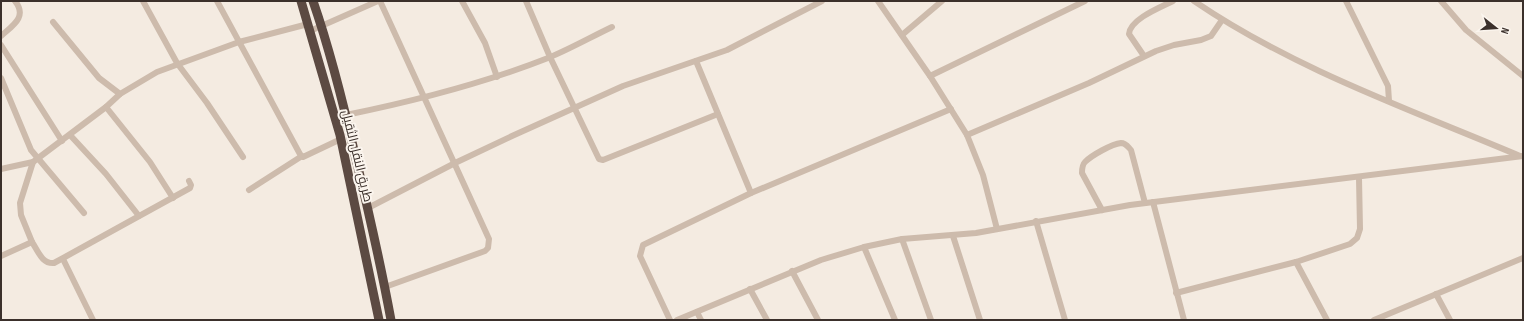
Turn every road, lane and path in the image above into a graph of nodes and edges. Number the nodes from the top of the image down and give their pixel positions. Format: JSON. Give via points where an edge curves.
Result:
{"nodes":[{"id":1,"x":16,"y":1,"type":"edge"},
{"id":2,"x":143,"y":1,"type":"edge"},
{"id":3,"x":217,"y":1,"type":"edge"},
{"id":4,"x":301,"y":1,"type":"edge"},
{"id":5,"x":313,"y":1,"type":"edge"},
{"id":6,"x":379,"y":1,"type":"edge"},
{"id":7,"x":462,"y":1,"type":"edge"},
{"id":8,"x":526,"y":1,"type":"edge"},
{"id":9,"x":822,"y":1,"type":"edge"},
{"id":10,"x":878,"y":1,"type":"edge"},
{"id":11,"x":942,"y":1,"type":"edge"},
{"id":12,"x":1085,"y":1,"type":"edge"},
{"id":13,"x":1173,"y":1,"type":"edge"},
{"id":14,"x":1194,"y":1,"type":"edge"},
{"id":15,"x":1346,"y":1,"type":"edge"},
{"id":16,"x":1441,"y":1,"type":"edge"},
{"id":17,"x":1222,"y":20,"type":"junction"},
{"id":18,"x":53,"y":22,"type":"dead end"},
{"id":19,"x":322,"y":27,"type":"junction"},
{"id":20,"x":612,"y":27,"type":"dead end"},
{"id":21,"x":309,"y":28,"type":"junction"},
{"id":22,"x":902,"y":35,"type":"junction"},
{"id":23,"x":1,"y":36,"type":"edge"},
{"id":24,"x":239,"y":42,"type":"junction"},
{"id":25,"x":1,"y":46,"type":"edge"},
{"id":26,"x":1144,"y":56,"type":"junction"},
{"id":27,"x":550,"y":57,"type":"junction"},
{"id":28,"x":696,"y":61,"type":"junction"},
{"id":29,"x":177,"y":63,"type":"junction"},
{"id":30,"x":930,"y":76,"type":"junction"},
{"id":31,"x":1523,"y":76,"type":"edge"},
{"id":32,"x":497,"y":77,"type":"junction"},
{"id":33,"x":1,"y":78,"type":"edge"},
{"id":34,"x":120,"y":94,"type":"junction"},
{"id":35,"x":424,"y":99,"type":"junction"},
{"id":36,"x":1389,"y":101,"type":"junction"},
{"id":37,"x":106,"y":107,"type":"junction"},
{"id":38,"x":575,"y":109,"type":"junction"},
{"id":39,"x":951,"y":109,"type":"junction"},
{"id":40,"x":718,"y":114,"type":"junction"},
{"id":41,"x":346,"y":116,"type":"junction"},
{"id":42,"x":70,"y":135,"type":"junction"},
{"id":43,"x":966,"y":135,"type":"junction"},
{"id":44,"x":341,"y":139,"type":"junction"},
{"id":45,"x":62,"y":141,"type":"junction"},
{"id":46,"x":302,"y":156,"type":"junction"},
{"id":47,"x":243,"y":157,"type":"dead end"},
{"id":48,"x":1522,"y":157,"type":"edge"},
{"id":49,"x":36,"y":161,"type":"junction"},
{"id":50,"x":455,"y":163,"type":"junction"},
{"id":51,"x":1,"y":169,"type":"edge"},
{"id":52,"x":1359,"y":178,"type":"junction"},
{"id":53,"x":190,"y":181,"type":"dead end"},
{"id":54,"x":249,"y":190,"type":"dead end"},
{"id":55,"x":751,"y":193,"type":"junction"},
{"id":56,"x":173,"y":198,"type":"junction"},
{"id":57,"x":1153,"y":202,"type":"junction"},
{"id":58,"x":1145,"y":203,"type":"junction"},
{"id":59,"x":368,"y":208,"type":"junction"},
{"id":60,"x":1102,"y":210,"type":"junction"},
{"id":61,"x":84,"y":213,"type":"dead end"},
{"id":62,"x":140,"y":216,"type":"junction"},
{"id":63,"x":1036,"y":221,"type":"junction"},
{"id":64,"x":997,"y":229,"type":"junction"},
{"id":65,"x":953,"y":236,"type":"junction"},
{"id":66,"x":902,"y":239,"type":"junction"},
{"id":67,"x":32,"y":242,"type":"junction"},
{"id":68,"x":864,"y":247,"type":"junction"},
{"id":69,"x":1,"y":256,"type":"edge"},
{"id":70,"x":1523,"y":258,"type":"edge"},
{"id":71,"x":63,"y":259,"type":"junction"},
{"id":72,"x":1296,"y":262,"type":"junction"},
{"id":73,"x":792,"y":271,"type":"junction"},
{"id":74,"x":385,"y":287,"type":"junction"},
{"id":75,"x":750,"y":289,"type":"junction"},
{"id":76,"x":1176,"y":293,"type":"junction"},
{"id":77,"x":1436,"y":294,"type":"junction"},
{"id":78,"x":697,"y":312,"type":"junction"},
{"id":79,"x":93,"y":320,"type":"edge"},
{"id":80,"x":379,"y":320,"type":"edge"},
{"id":81,"x":390,"y":320,"type":"edge"},
{"id":82,"x":670,"y":320,"type":"edge"},
{"id":83,"x":676,"y":320,"type":"edge"},
{"id":84,"x":701,"y":320,"type":"edge"},
{"id":85,"x":767,"y":320,"type":"edge"},
{"id":86,"x":818,"y":320,"type":"edge"},
{"id":87,"x":895,"y":320,"type":"edge"},
{"id":88,"x":931,"y":320,"type":"edge"},
{"id":89,"x":980,"y":320,"type":"edge"},
{"id":90,"x":1065,"y":320,"type":"edge"},
{"id":91,"x":1184,"y":320,"type":"edge"},
{"id":92,"x":1327,"y":320,"type":"edge"},
{"id":93,"x":1374,"y":320,"type":"edge"},
{"id":94,"x":1450,"y":320,"type":"edge"}],
"edges":[{"from":1,"to":23,"type":"street","via":[[20,18]]},
{"from":2,"to":29,"type":"street"},
{"from":3,"to":24,"type":"street"},
{"from":4,"to":21,"type":"highway","name":"طريق النقل الثقيل"},
{"from":5,"to":19,"type":"highway","name":"طريق النقل الثقيل"},
{"from":6,"to":19,"type":"street"},
{"from":6,"to":35,"type":"street"},
{"from":7,"to":32,"type":"street","via":[[484,43]]},
{"from":8,"to":27,"type":"street"},
{"from":9,"to":28,"type":"street","via":[[727,50]]},
{"from":10,"to":22,"type":"street"},
{"from":11,"to":22,"type":"street"},
{"from":12,"to":30,"type":"street"},
{"from":13,"to":26,"type":"street","via":[[1143,16],[1129,32]]},
{"from":14,"to":17,"type":"street"},
{"from":15,"to":36,"type":"street","via":[[1388,86]]},
{"from":16,"to":31,"type":"street","via":[[1466,30]]},
{"from":17,"to":26,"type":"street","via":[[1216,30],[1206,38],[1174,45]]},
{"from":17,"to":36,"type":"street","via":[[1279,53],[1331,78]]},
{"from":18,"to":34,"type":"street","via":[[99,78]]},
{"from":19,"to":21,"type":"street"},
{"from":19,"to":41,"type":"highway","name":"طريق النقل الثقيل"},
{"from":20,"to":27,"type":"street"},
{"from":21,"to":24,"type":"street"},
{"from":21,"to":44,"type":"highway","name":"طريق النقل الثقيل"},
{"from":22,"to":30,"type":"street"},
{"from":24,"to":29,"type":"street"},
{"from":24,"to":46,"type":"street"},
{"from":25,"to":45,"type":"street"},
{"from":26,"to":43,"type":"street","via":[[1089,83]]},
{"from":27,"to":32,"type":"street"},
{"from":27,"to":38,"type":"street"},
{"from":28,"to":38,"type":"street","via":[[623,86]]},
{"from":28,"to":40,"type":"street"},
{"from":29,"to":34,"type":"street"},
{"from":29,"to":47,"type":"street"},
{"from":30,"to":39,"type":"street"},
{"from":32,"to":35,"type":"street"},
{"from":33,"to":49,"type":"street"},
{"from":34,"to":37,"type":"street"},
{"from":35,"to":41,"type":"street"},
{"from":35,"to":50,"type":"street"},
{"from":36,"to":48,"type":"street"},
{"from":37,"to":42,"type":"street"},
{"from":37,"to":56,"type":"street","via":[[150,162]]},
{"from":38,"to":40,"type":"street","via":[[596,154],[603,160]]},
{"from":38,"to":50,"type":"street"},
{"from":39,"to":43,"type":"street"},
{"from":39,"to":55,"type":"street"},
{"from":40,"to":55,"type":"street"},
{"from":41,"to":59,"type":"highway","name":"طريق النقل الثقيل"},
{"from":42,"to":45,"type":"street"},
{"from":42,"to":62,"type":"street"},
{"from":43,"to":64,"type":"street","via":[[983,175]]},
{"from":44,"to":46,"type":"street"},
{"from":44,"to":80,"type":"highway","name":"طريق النقل الثقيل"},
{"from":45,"to":49,"type":"street"},
{"from":46,"to":54,"type":"street"},
{"from":48,"to":52,"type":"street","via":[[1435,166]]},
{"from":49,"to":51,"type":"street"},
{"from":49,"to":61,"type":"street"},
{"from":49,"to":67,"type":"street","via":[[20,203],[21,215]]},
{"from":50,"to":59,"type":"street"},
{"from":50,"to":74,"type":"street","via":[[489,239],[488,248]]},
{"from":52,"to":57,"type":"street","via":[[1290,184]]},
{"from":52,"to":72,"type":"street","via":[[1360,229],[1357,238],[1350,244]]},
{"from":53,"to":56,"type":"street","via":[[190,188]]},
{"from":55,"to":82,"type":"street","via":[[643,245],[640,256]]},
{"from":56,"to":62,"type":"street"},
{"from":57,"to":58,"type":"street"},
{"from":57,"to":76,"type":"street"},
{"from":58,"to":60,"type":"street"},
{"from":58,"to":60,"type":"street","via":[[1131,150],[1122,143],[1099,152],[1084,162],[1082,168],[1082,173]]},
{"from":59,"to":74,"type":"highway","name":"طريق النقل الثقيل"},
{"from":60,"to":63,"type":"street"},
{"from":62,"to":71,"type":"street"},
{"from":63,"to":64,"type":"street"},
{"from":63,"to":90,"type":"street"},
{"from":64,"to":65,"type":"street"},
{"from":65,"to":66,"type":"street"},
{"from":65,"to":89,"type":"street"},
{"from":66,"to":68,"type":"street"},
{"from":66,"to":88,"type":"street"},
{"from":67,"to":69,"type":"street"},
{"from":67,"to":71,"type":"street","via":[[48,264]]},
{"from":68,"to":73,"type":"street"},
{"from":68,"to":87,"type":"street"},
{"from":70,"to":77,"type":"street"},
{"from":71,"to":79,"type":"street"},
{"from":72,"to":76,"type":"street"},
{"from":72,"to":92,"type":"street"},
{"from":73,"to":75,"type":"street"},
{"from":73,"to":86,"type":"street"},
{"from":74,"to":81,"type":"highway","name":"طريق النقل الثقيل"},
{"from":75,"to":78,"type":"street"},
{"from":75,"to":85,"type":"street"},
{"from":76,"to":91,"type":"street"},
{"from":77,"to":93,"type":"street"},
{"from":77,"to":94,"type":"street"},
{"from":78,"to":83,"type":"street"},
{"from":78,"to":84,"type":"street"}]}
